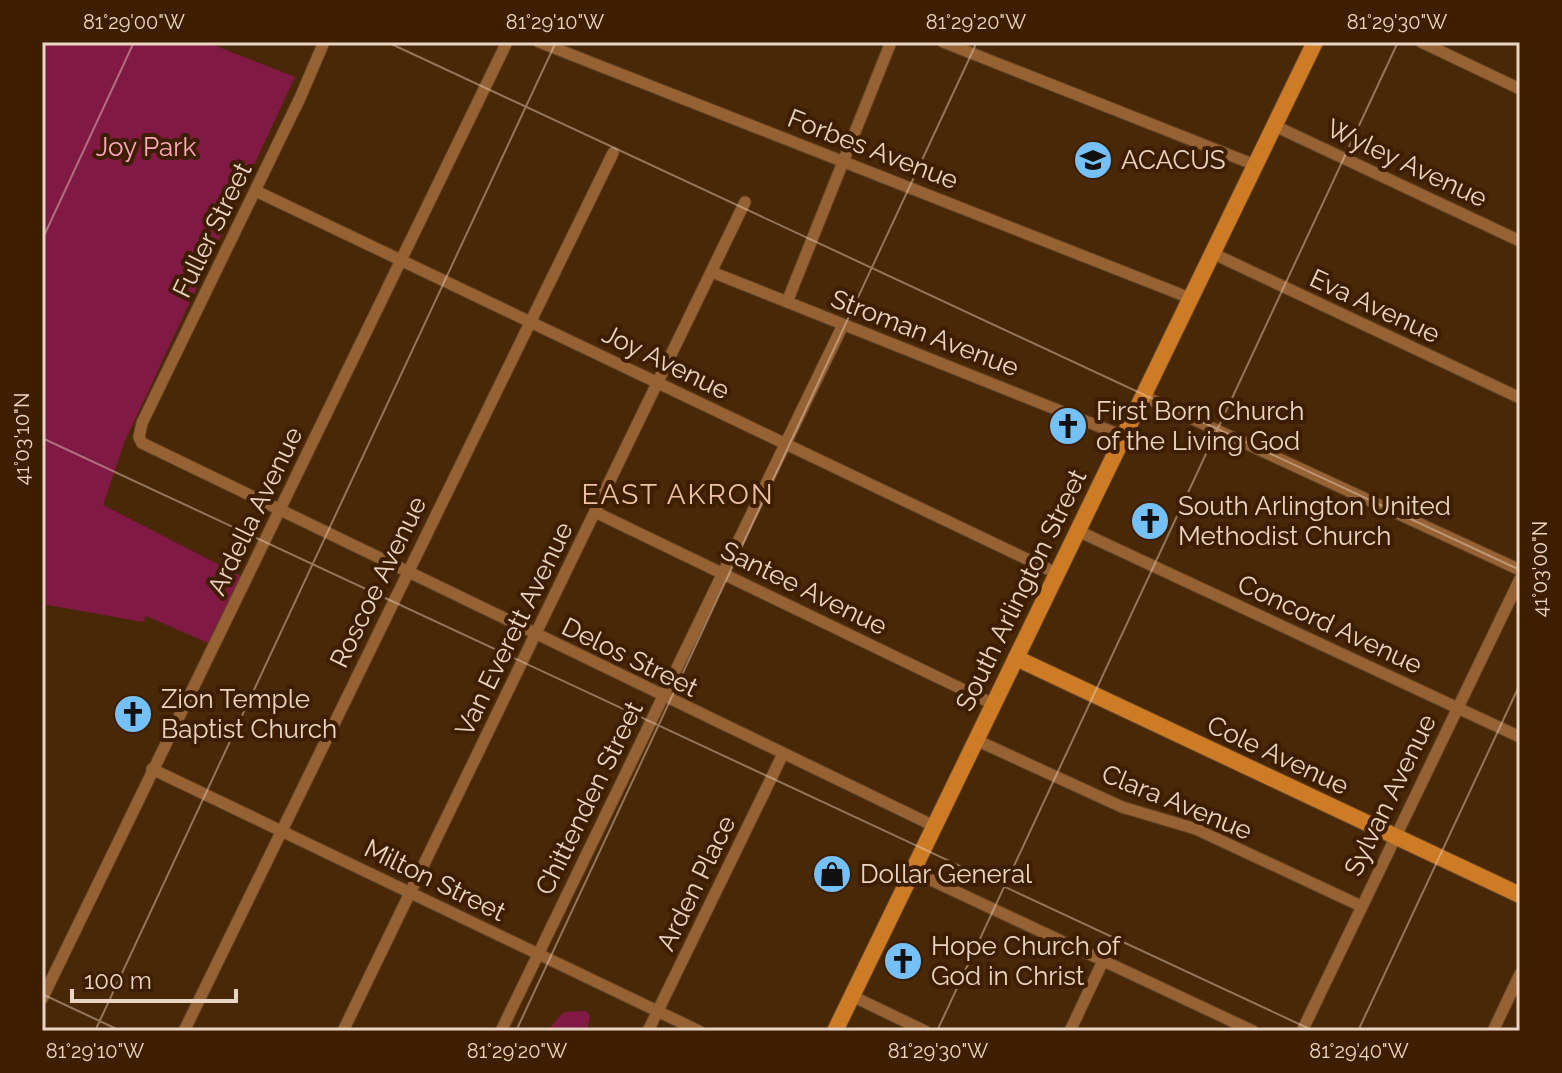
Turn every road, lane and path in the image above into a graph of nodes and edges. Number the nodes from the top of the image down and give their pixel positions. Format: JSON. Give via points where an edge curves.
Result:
{"nodes":[{"id":1,"x":324,"y":42,"type":"edge"},
{"id":2,"x":507,"y":42,"type":"edge"},
{"id":3,"x":539,"y":42,"type":"edge"},
{"id":4,"x":891,"y":42,"type":"edge"},
{"id":5,"x":943,"y":42,"type":"edge"},
{"id":6,"x":1315,"y":42,"type":"edge"},
{"id":7,"x":1421,"y":42,"type":"edge"},
{"id":8,"x":1520,"y":89,"type":"edge"},
{"id":9,"x":1275,"y":126,"type":"junction"},
{"id":10,"x":613,"y":153,"type":"dead end"},
{"id":11,"x":843,"y":161,"type":"junction"},
{"id":12,"x":1255,"y":165,"type":"junction"},
{"id":13,"x":256,"y":191,"type":"junction"},
{"id":14,"x":745,"y":202,"type":"dead end"},
{"id":15,"x":1520,"y":241,"type":"edge"},
{"id":16,"x":1212,"y":253,"type":"junction"},
{"id":17,"x":400,"y":260,"type":"junction"},
{"id":18,"x":712,"y":272,"type":"junction"},
{"id":19,"x":1190,"y":298,"type":"junction"},
{"id":20,"x":787,"y":302,"type":"junction"},
{"id":21,"x":530,"y":322,"type":"junction"},
{"id":22,"x":843,"y":325,"type":"junction"},
{"id":23,"x":657,"y":383,"type":"junction"},
{"id":24,"x":1143,"y":396,"type":"junction"},
{"id":25,"x":1520,"y":398,"type":"edge"},
{"id":26,"x":1123,"y":436,"type":"junction"},
{"id":27,"x":139,"y":437,"type":"joint"},
{"id":28,"x":786,"y":445,"type":"junction"},
{"id":29,"x":279,"y":511,"type":"junction"},
{"id":30,"x":595,"y":512,"type":"junction"},
{"id":31,"x":1078,"y":531,"type":"junction"},
{"id":32,"x":1520,"y":570,"type":"edge"},
{"id":33,"x":407,"y":573,"type":"junction"},
{"id":34,"x":723,"y":573,"type":"junction"},
{"id":35,"x":1056,"y":573,"type":"junction"},
{"id":36,"x":1520,"y":579,"type":"edge"},
{"id":37,"x":535,"y":635,"type":"junction"},
{"id":38,"x":1016,"y":658,"type":"junction"},
{"id":39,"x":662,"y":697,"type":"junction"},
{"id":40,"x":993,"y":704,"type":"junction"},
{"id":41,"x":1457,"y":708,"type":"junction"},
{"id":42,"x":1520,"y":737,"type":"edge"},
{"id":43,"x":976,"y":740,"type":"junction"},
{"id":44,"x":783,"y":754,"type":"junction"},
{"id":45,"x":152,"y":769,"type":"junction"},
{"id":46,"x":934,"y":826,"type":"junction"},
{"id":47,"x":282,"y":832,"type":"junction"},
{"id":48,"x":1396,"y":836,"type":"junction"},
{"id":49,"x":912,"y":871,"type":"junction"},
{"id":50,"x":409,"y":893,"type":"junction"},
{"id":51,"x":1520,"y":895,"type":"edge"},
{"id":52,"x":1361,"y":906,"type":"junction"},
{"id":53,"x":538,"y":954,"type":"junction"},
{"id":54,"x":1103,"y":961,"type":"junction"},
{"id":55,"x":1520,"y":974,"type":"edge"},
{"id":56,"x":852,"y":996,"type":"junction"},
{"id":57,"x":42,"y":999,"type":"edge"},
{"id":58,"x":657,"y":1011,"type":"junction"},
{"id":59,"x":184,"y":1031,"type":"edge"},
{"id":60,"x":343,"y":1031,"type":"edge"},
{"id":61,"x":501,"y":1031,"type":"edge"},
{"id":62,"x":648,"y":1031,"type":"edge"},
{"id":63,"x":699,"y":1031,"type":"edge"},
{"id":64,"x":835,"y":1031,"type":"edge"},
{"id":65,"x":925,"y":1031,"type":"edge"},
{"id":66,"x":1070,"y":1031,"type":"edge"},
{"id":67,"x":1253,"y":1031,"type":"edge"},
{"id":68,"x":1302,"y":1031,"type":"edge"},
{"id":69,"x":1493,"y":1031,"type":"edge"}],
"edges":[{"from":1,"to":13,"type":"street","name":"Fuller Street"},
{"from":2,"to":17,"type":"street","name":"Ardella Avenue"},
{"from":3,"to":11,"type":"street","name":"Forbes Avenue"},
{"from":4,"to":11,"type":"street"},
{"from":5,"to":12,"type":"street"},
{"from":6,"to":9,"type":"main road","name":"South Arlington Street"},
{"from":7,"to":8,"type":"street"},
{"from":9,"to":12,"type":"main road","name":"South Arlington Street"},
{"from":9,"to":15,"type":"street","name":"Wyley Avenue"},
{"from":10,"to":21,"type":"street","name":"Roscoe Avenue"},
{"from":11,"to":19,"type":"street","name":"Forbes Avenue"},
{"from":11,"to":20,"type":"street"},
{"from":12,"to":16,"type":"main road","name":"South Arlington Street"},
{"from":13,"to":17,"type":"street","name":"Joy Avenue"},
{"from":13,"to":27,"type":"street","name":"Fuller Street"},
{"from":14,"to":18,"type":"street","name":"Van Everett Avenue"},
{"from":16,"to":19,"type":"main road","name":"South Arlington Street"},
{"from":16,"to":25,"type":"street","name":"Eva Avenue"},
{"from":17,"to":21,"type":"street","name":"Joy Avenue"},
{"from":17,"to":29,"type":"street","name":"Ardella Avenue"},
{"from":18,"to":20,"type":"street","name":"Stroman Avenue"},
{"from":18,"to":23,"type":"street","name":"Van Everett Avenue"},
{"from":19,"to":24,"type":"main road","name":"South Arlington Street"},
{"from":20,"to":22,"type":"street","name":"Stroman Avenue"},
{"from":21,"to":23,"type":"street","name":"Joy Avenue"},
{"from":21,"to":33,"type":"street","name":"Roscoe Avenue"},
{"from":22,"to":26,"type":"street","name":"Stroman Avenue"},
{"from":22,"to":28,"type":"street","name":"Chittenden Street"},
{"from":23,"to":28,"type":"street","name":"Joy Avenue"},
{"from":23,"to":30,"type":"street","name":"Van Everett Avenue"},
{"from":24,"to":26,"type":"main road","name":"South Arlington Street"},
{"from":24,"to":32,"type":"street"},
{"from":26,"to":31,"type":"main road","name":"South Arlington Street"},
{"from":27,"to":29,"type":"street","name":"Delos Street","via":[[159,454]]},
{"from":28,"to":34,"type":"street","name":"Chittenden Street"},
{"from":28,"to":35,"type":"street","name":"Joy Avenue"},
{"from":29,"to":33,"type":"street","name":"Delos Street"},
{"from":29,"to":45,"type":"street","name":"Ardella Avenue"},
{"from":30,"to":34,"type":"street","name":"Santee Avenue"},
{"from":30,"to":37,"type":"street","name":"Van Everett Avenue"},
{"from":31,"to":35,"type":"main road","name":"South Arlington Street"},
{"from":31,"to":41,"type":"street","name":"Concord Avenue"},
{"from":33,"to":37,"type":"street","name":"Delos Street"},
{"from":33,"to":47,"type":"street","name":"Roscoe Avenue"},
{"from":34,"to":39,"type":"street","name":"Chittenden Street"},
{"from":34,"to":40,"type":"street","name":"Santee Avenue"},
{"from":35,"to":38,"type":"main road","name":"South Arlington Street"},
{"from":36,"to":41,"type":"street","name":"Sylvan Avenue"},
{"from":37,"to":39,"type":"street","name":"Delos Street"},
{"from":37,"to":50,"type":"street","name":"Van Everett Avenue"},
{"from":38,"to":40,"type":"main road","name":"South Arlington Street"},
{"from":38,"to":48,"type":"main road","name":"Cole Avenue"},
{"from":39,"to":44,"type":"street","name":"Delos Street"},
{"from":39,"to":53,"type":"street","name":"Chittenden Street"},
{"from":40,"to":43,"type":"main road","name":"South Arlington Street"},
{"from":41,"to":42,"type":"street","name":"Concord Avenue"},
{"from":41,"to":48,"type":"street","name":"Sylvan Avenue"},
{"from":43,"to":46,"type":"main road","name":"South Arlington Street"},
{"from":43,"to":52,"type":"street","name":"Clara Avenue","via":[[1122,807],[1196,829]]},
{"from":44,"to":46,"type":"street","name":"Delos Street"},
{"from":44,"to":58,"type":"street","name":"Arden Place"},
{"from":45,"to":47,"type":"street","name":"Milton Street"},
{"from":45,"to":57,"type":"street","name":"Ardella Avenue"},
{"from":46,"to":49,"type":"main road","name":"South Arlington Street"},
{"from":47,"to":50,"type":"street","name":"Milton Street"},
{"from":47,"to":59,"type":"street","name":"Roscoe Avenue"},
{"from":48,"to":51,"type":"main road","name":"Cole Avenue"},
{"from":48,"to":52,"type":"street","name":"Sylvan Avenue"},
{"from":49,"to":54,"type":"street"},
{"from":49,"to":56,"type":"main road","name":"South Arlington Street"},
{"from":50,"to":53,"type":"street","name":"Milton Street"},
{"from":50,"to":60,"type":"street","name":"Van Everett Avenue"},
{"from":52,"to":68,"type":"street","name":"Sylvan Avenue"},
{"from":53,"to":58,"type":"street","name":"Milton Street"},
{"from":53,"to":61,"type":"street","name":"Chittenden Street"},
{"from":54,"to":66,"type":"street"},
{"from":54,"to":67,"type":"street"},
{"from":55,"to":69,"type":"street"},
{"from":56,"to":64,"type":"main road","name":"South Arlington Street"},
{"from":56,"to":65,"type":"street"},
{"from":58,"to":62,"type":"street","name":"Arden Place"},
{"from":58,"to":63,"type":"street","name":"Milton Street"}]}
